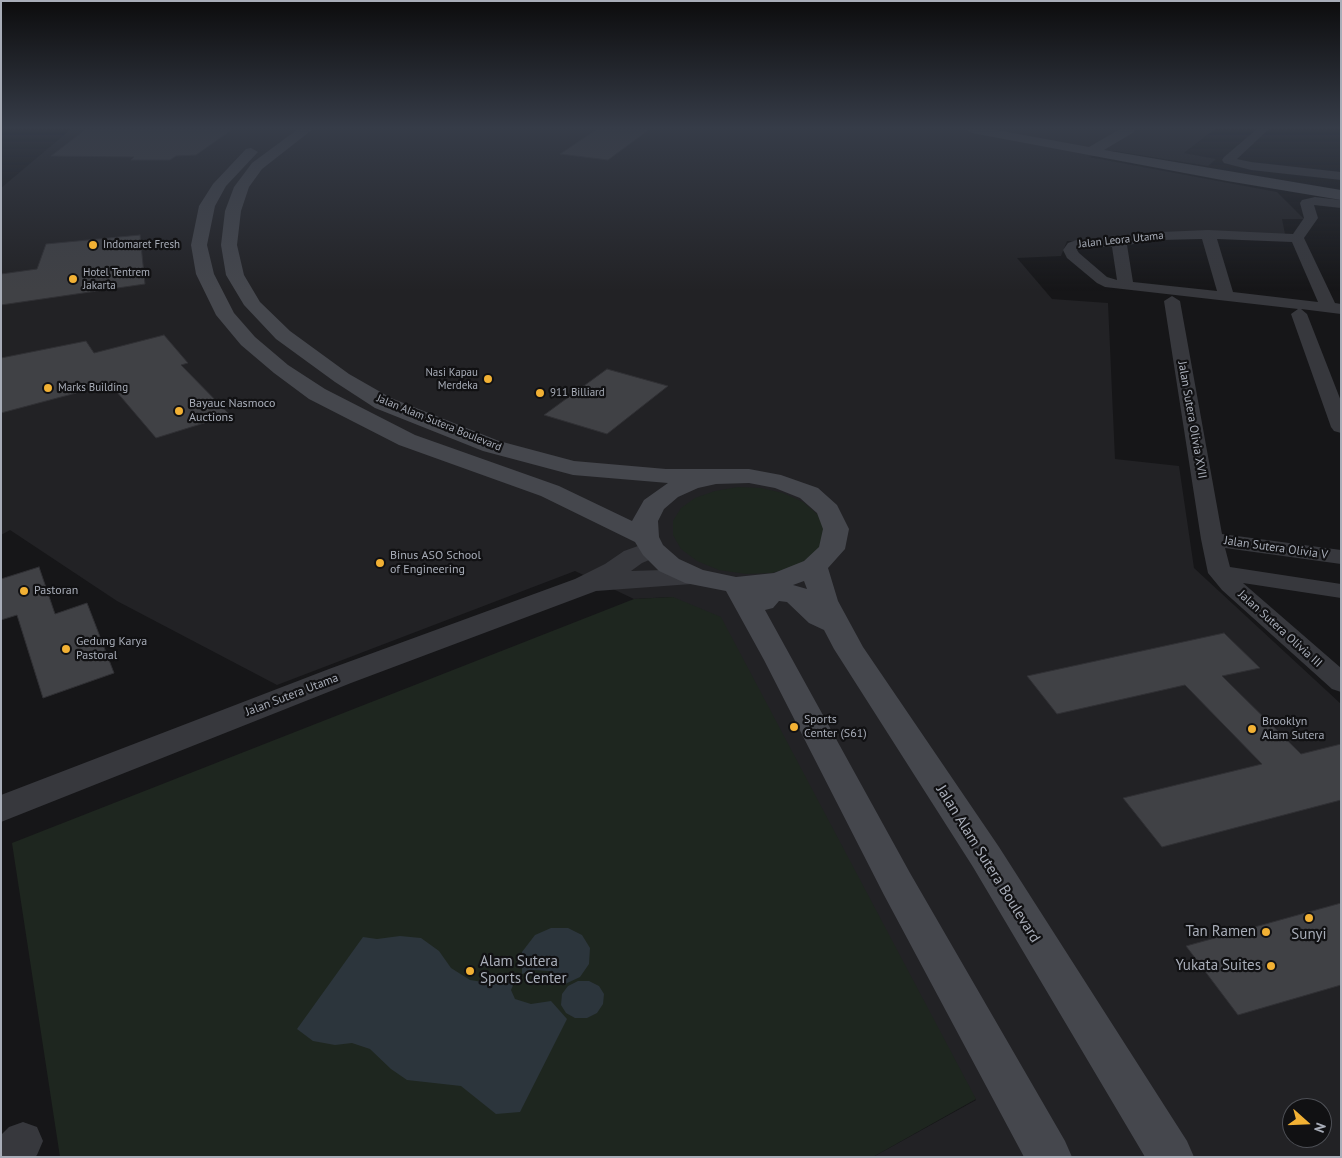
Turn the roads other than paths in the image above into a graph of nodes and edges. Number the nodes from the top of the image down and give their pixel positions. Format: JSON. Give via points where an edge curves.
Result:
{"nodes":[{"id":1,"x":221,"y":183,"type":"edge"},
{"id":2,"x":245,"y":183,"type":"edge"},
{"id":3,"x":1267,"y":183,"type":"edge"},
{"id":4,"x":1341,"y":195,"type":"edge"},
{"id":5,"x":1341,"y":204,"type":"edge"},
{"id":6,"x":1208,"y":234,"type":"junction"},
{"id":7,"x":1296,"y":238,"type":"junction"},
{"id":8,"x":1119,"y":242,"type":"junction"},
{"id":9,"x":1123,"y":290,"type":"junction"},
{"id":10,"x":1226,"y":296,"type":"junction"},
{"id":11,"x":1172,"y":301,"type":"junction"},
{"id":12,"x":1337,"y":312,"type":"edge"},
{"id":13,"x":1299,"y":314,"type":"junction"},
{"id":14,"x":1341,"y":427,"type":"edge"},
{"id":15,"x":716,"y":477,"type":"junction"},
{"id":16,"x":1212,"y":539,"type":"junction"},
{"id":17,"x":649,"y":543,"type":"junction"},
{"id":18,"x":1341,"y":557,"type":"edge"},
{"id":19,"x":814,"y":567,"type":"junction"},
{"id":20,"x":1220,"y":573,"type":"junction"},
{"id":21,"x":695,"y":577,"type":"junction"},
{"id":22,"x":736,"y":585,"type":"junction"},
{"id":23,"x":585,"y":586,"type":"junction"},
{"id":24,"x":1341,"y":591,"type":"edge"},
{"id":25,"x":836,"y":625,"type":"junction"},
{"id":26,"x":762,"y":628,"type":"junction"},
{"id":27,"x":1341,"y":683,"type":"edge"},
{"id":28,"x":1,"y":810,"type":"edge"},
{"id":29,"x":1049,"y":1157,"type":"edge"},
{"id":30,"x":1171,"y":1157,"type":"edge"}],
"edges":[{"from":1,"to":17,"type":"main road","name":"Jalan Alam Sutera Boulevard","via":[[207,206],[200,242],[205,274],[226,315],[248,341],[281,369],[317,394],[407,440],[550,491]]},
{"from":2,"to":15,"type":"main road","name":"Jalan Alam Sutera Boulevard","via":[[233,210],[229,245],[234,276],[253,305],[283,335],[342,378],[383,403],[491,446],[573,468]]},
{"from":3,"to":4,"type":"main road"},
{"from":5,"to":7,"type":"street","via":[[1307,203],[1311,218]]},
{"from":6,"to":7,"type":"street","name":"Jalan Leora Utama"},
{"from":6,"to":8,"type":"street","name":"Jalan Leora Utama"},
{"from":6,"to":10,"type":"street"},
{"from":7,"to":12,"type":"street"},
{"from":8,"to":9,"type":"street"},
{"from":8,"to":9,"type":"street","name":"Jalan Leora Utama","via":[[1080,243],[1070,250],[1102,280]]},
{"from":9,"to":10,"type":"street","name":"Jalan Leora Utama"},
{"from":9,"to":11,"type":"street"},
{"from":10,"to":12,"type":"street","name":"Jalan Leora Utama"},
{"from":11,"to":13,"type":"street"},
{"from":11,"to":16,"type":"street","name":"Jalan Sutera Olivia XVII"},
{"from":12,"to":13,"type":"street"},
{"from":13,"to":14,"type":"street"},
{"from":15,"to":17,"type":"main road","via":[[690,482],[669,492],[653,505],[645,520]]},
{"from":15,"to":19,"type":"main road","via":[[749,476],[781,482],[809,493],[828,510],[836,529],[832,549]]},
{"from":16,"to":18,"type":"street","name":"Jalan Sutera Olivia V"},
{"from":16,"to":20,"type":"street","name":"Jalan Sutera Olivia XVII"},
{"from":17,"to":21,"type":"main road","via":[[669,565]]},
{"from":17,"to":23,"type":"street","name":"Jalan Sutera Utama","via":[[615,570]]},
{"from":19,"to":22,"type":"main road","via":[[779,581]]},
{"from":19,"to":25,"type":"main road","name":"Jalan Alam Sutera Boulevard","via":[[824,601]]},
{"from":20,"to":24,"type":"street"},
{"from":20,"to":27,"type":"street","name":"Jalan Sutera Olivia III"},
{"from":21,"to":22,"type":"main road"},
{"from":21,"to":23,"type":"street","name":"Jalan Sutera Utama","via":[[624,580]]},
{"from":22,"to":26,"type":"main road"},
{"from":23,"to":28,"type":"street","name":"Jalan Sutera Utama","via":[[340,676]]},
{"from":25,"to":26,"type":"main road","via":[[819,616],[795,594],[776,592],[764,599]]},
{"from":25,"to":30,"type":"main road","name":"Jalan Alam Sutera Boulevard","via":[[986,857]]},
{"from":26,"to":29,"type":"main road","via":[[897,884]]}]}
